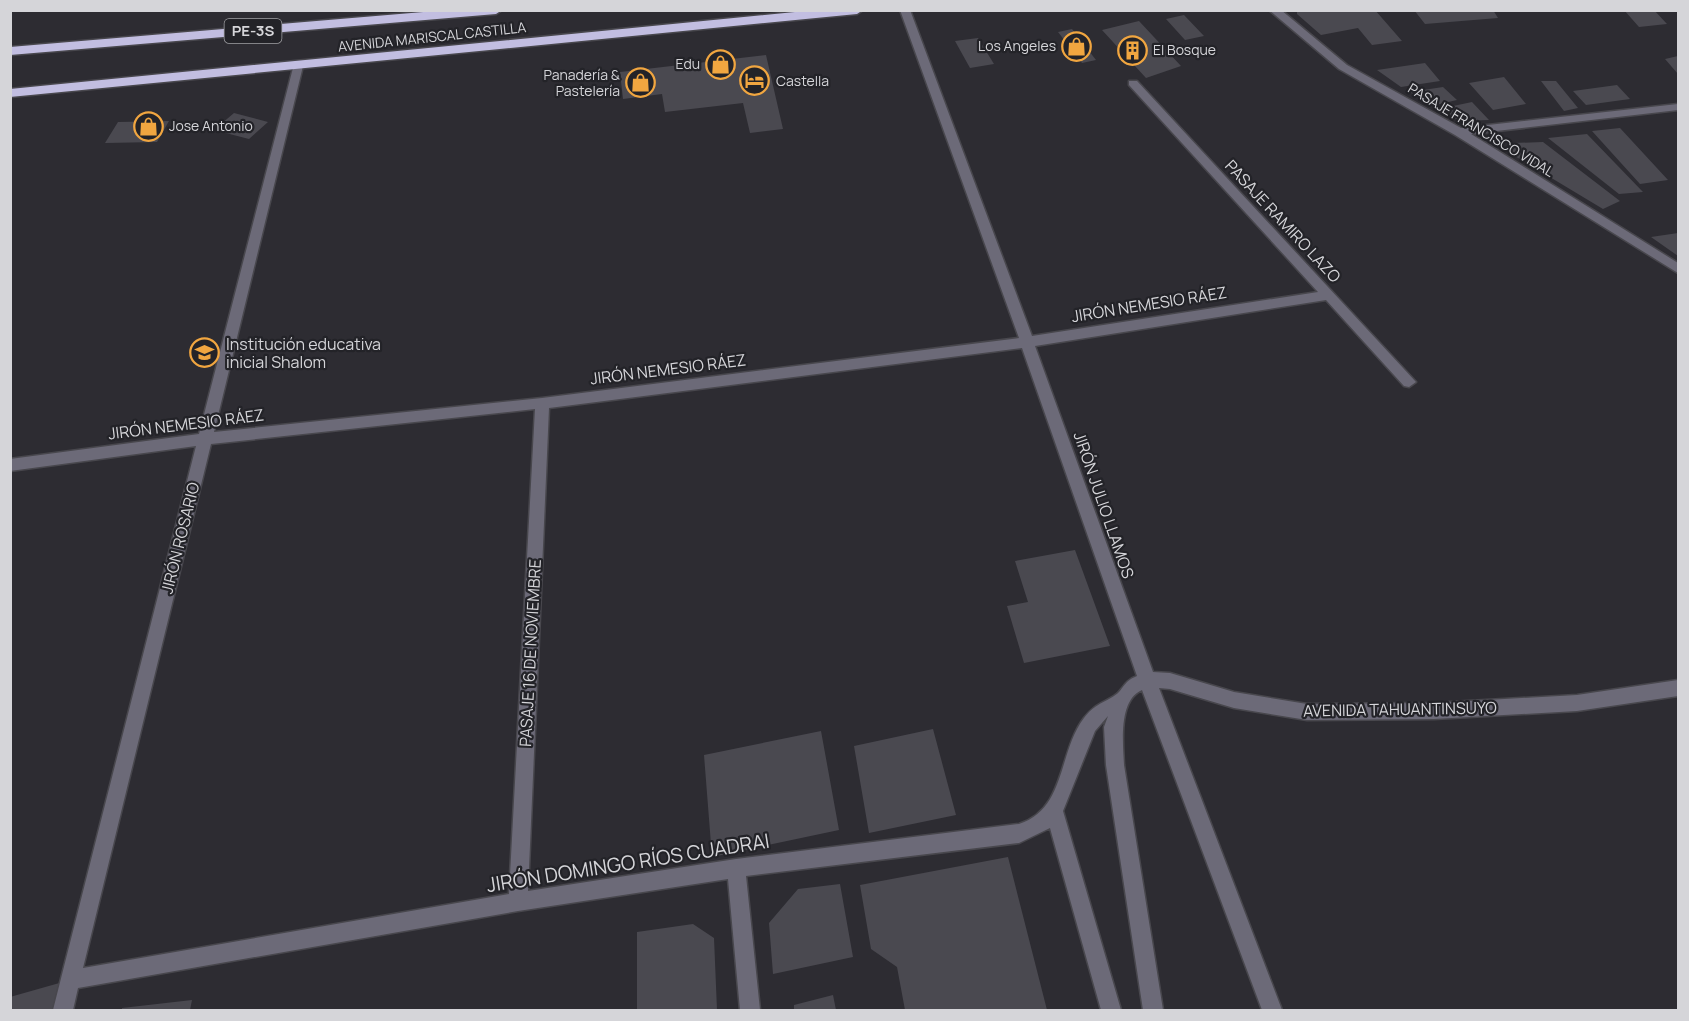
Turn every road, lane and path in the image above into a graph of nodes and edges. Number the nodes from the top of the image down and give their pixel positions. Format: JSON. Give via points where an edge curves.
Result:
{"nodes":[{"id":1,"x":496,"y":10,"type":"edge"},
{"id":2,"x":857,"y":10,"type":"edge"},
{"id":3,"x":905,"y":10,"type":"edge"},
{"id":4,"x":1274,"y":10,"type":"edge"},
{"id":5,"x":418,"y":14,"type":"edge"},
{"id":6,"x":10,"y":51,"type":"edge"},
{"id":7,"x":298,"y":66,"type":"junction"},
{"id":8,"x":1133,"y":83,"type":"dead end"},
{"id":9,"x":10,"y":93,"type":"edge"},
{"id":10,"x":1678,"y":107,"type":"edge"},
{"id":11,"x":1459,"y":132,"type":"junction"},
{"id":12,"x":1678,"y":269,"type":"edge"},
{"id":13,"x":1329,"y":295,"type":"junction"},
{"id":14,"x":1027,"y":342,"type":"junction"},
{"id":15,"x":1409,"y":382,"type":"dead end"},
{"id":16,"x":542,"y":403,"type":"junction"},
{"id":17,"x":205,"y":439,"type":"junction"},
{"id":18,"x":10,"y":465,"type":"edge"},
{"id":19,"x":1147,"y":680,"type":"junction"},
{"id":20,"x":1678,"y":688,"type":"edge"},
{"id":21,"x":1122,"y":700,"type":"junction"},
{"id":22,"x":1054,"y":810,"type":"junction"},
{"id":23,"x":736,"y":868,"type":"junction"},
{"id":24,"x":518,"y":903,"type":"junction"},
{"id":25,"x":70,"y":981,"type":"junction"},
{"id":26,"x":63,"y":1011,"type":"edge"},
{"id":27,"x":750,"y":1011,"type":"edge"},
{"id":28,"x":1111,"y":1011,"type":"edge"},
{"id":29,"x":1153,"y":1011,"type":"edge"},
{"id":30,"x":1272,"y":1011,"type":"edge"}],
"edges":[{"from":1,"to":5,"type":"highway","name":"AVENIDA MARISCAL CASTILLA","number":"PE-3S"},
{"from":2,"to":7,"type":"highway","name":"AVENIDA MARISCAL CASTILLA"},
{"from":3,"to":14,"type":"street","name":"JIRÓN JULIO LLAMOS"},
{"from":4,"to":11,"type":"street","name":"PASAJE FRANCISCO VIDAL","via":[[1343,67]]},
{"from":5,"to":6,"type":"highway","name":"AVENIDA MARISCAL CASTILLA","number":"PE-3S"},
{"from":7,"to":9,"type":"highway","name":"AVENIDA MARISCAL CASTILLA"},
{"from":7,"to":17,"type":"street","name":"JIRÓN ROSARIO"},
{"from":8,"to":13,"type":"street","name":"PASAJE RAMIRO LAZO"},
{"from":10,"to":11,"type":"street"},
{"from":11,"to":12,"type":"street","name":"PASAJE FRANCISCO VIDAL"},
{"from":13,"to":14,"type":"street","name":"JIRÓN NEMESIO RÁEZ"},
{"from":13,"to":15,"type":"street","name":"PASAJE RAMIRO LAZO"},
{"from":14,"to":16,"type":"street","name":"JIRÓN NEMESIO RÁEZ"},
{"from":14,"to":19,"type":"street","name":"JIRÓN JULIO LLAMOS"},
{"from":16,"to":17,"type":"street","name":"JIRÓN NEMESIO RÁEZ"},
{"from":16,"to":24,"type":"street","name":"PASAJE 16 DE NOVIEMBRE"},
{"from":17,"to":18,"type":"street","name":"JIRÓN NEMESIO RÁEZ"},
{"from":17,"to":25,"type":"street","name":"JIRÓN ROSARIO"},
{"from":19,"to":20,"type":"street","name":"AVENIDA TAHUANTINSUYO","via":[[1170,681],[1234,700],[1307,712],[1576,704]]},
{"from":19,"to":21,"type":"street","via":[[1132,687]]},
{"from":19,"to":30,"type":"street","name":"JIRÓN JULIO LLAMOS"},
{"from":21,"to":22,"type":"street","name":"JIRÓN DOMINGO RÍOS CUADRAI","via":[[1096,713],[1081,740]]},
{"from":21,"to":29,"type":"street","via":[[1113,727],[1115,765]]},
{"from":22,"to":23,"type":"street","name":"JIRÓN DOMINGO RÍOS CUADRAI","via":[[1043,823],[1023,833]]},
{"from":22,"to":28,"type":"street"},
{"from":23,"to":24,"type":"street","name":"JIRÓN DOMINGO RÍOS CUADRAI"},
{"from":23,"to":27,"type":"street"},
{"from":24,"to":25,"type":"street","name":"JIRÓN DOMINGO RÍOS CUADRAI"},
{"from":25,"to":26,"type":"street","name":"JIRÓN ROSARIO"}]}
